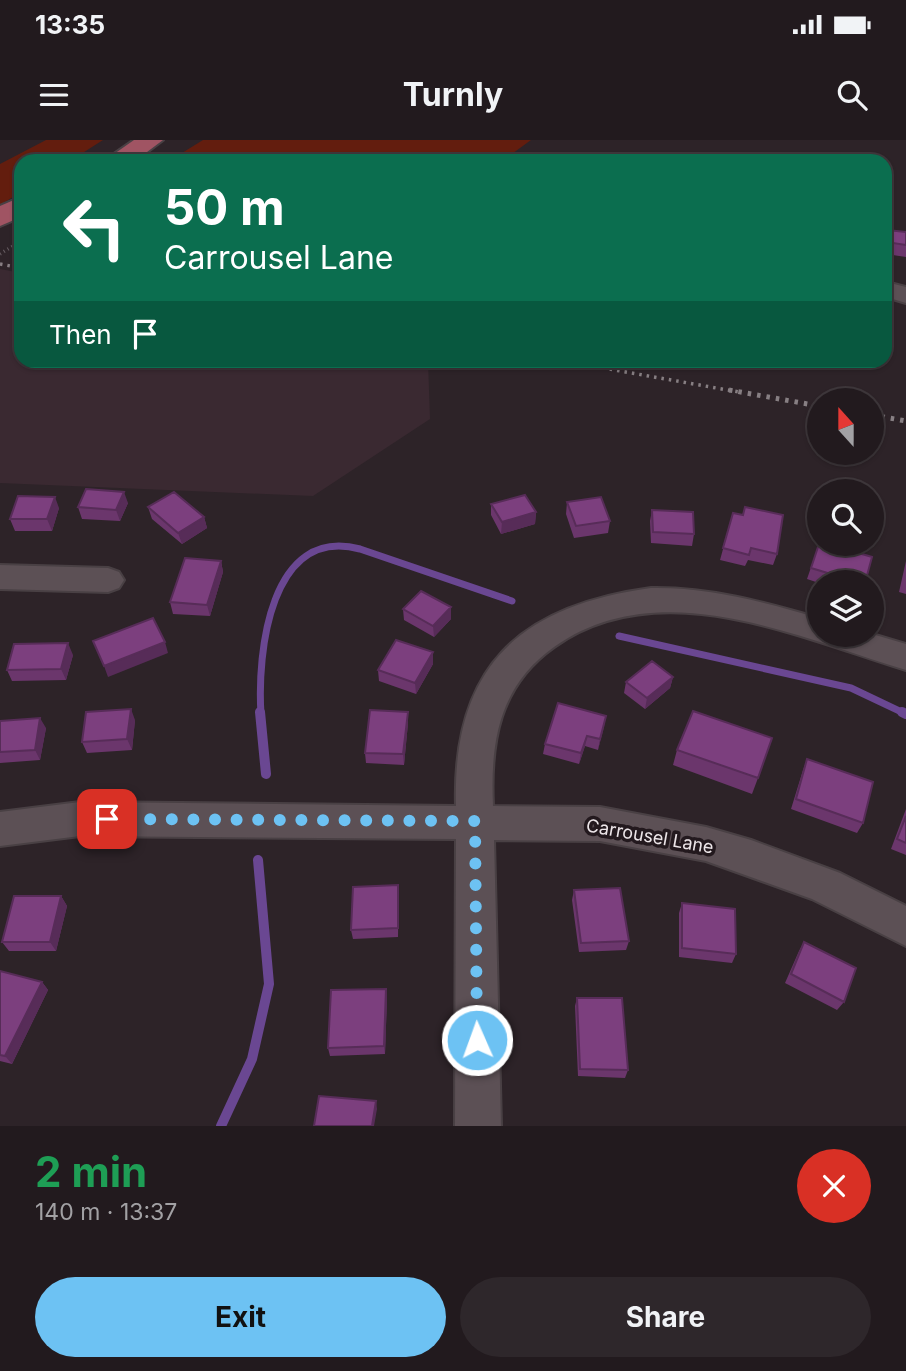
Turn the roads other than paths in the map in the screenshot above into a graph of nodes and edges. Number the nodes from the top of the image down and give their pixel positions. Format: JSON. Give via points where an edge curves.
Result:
{"nodes":[{"id":1,"x":126,"y":140,"type":"edge"},
{"id":2,"x":151,"y":140,"type":"edge"},
{"id":3,"x":103,"y":154,"type":"edge"},
{"id":4,"x":128,"y":154,"type":"edge"},
{"id":5,"x":0,"y":577,"type":"edge"},
{"id":6,"x":108,"y":580,"type":"dead end"},
{"id":7,"x":807,"y":628,"type":"edge"},
{"id":8,"x":872,"y":647,"type":"edge"},
{"id":9,"x":906,"y":657,"type":"edge"},
{"id":10,"x":475,"y":821,"type":"junction"},
{"id":11,"x":0,"y":829,"type":"edge"},
{"id":12,"x":906,"y":927,"type":"edge"},
{"id":13,"x":478,"y":1126,"type":"edge"}],
"edges":[{"from":1,"to":3,"type":"main road"},
{"from":2,"to":4,"type":"main road"},
{"from":5,"to":6,"type":"street"},
{"from":7,"to":10,"type":"street","via":[[712,604],[657,600],[585,614],[552,631],[524,649],[493,688],[478,731]]},
{"from":8,"to":9,"type":"street"},
{"from":10,"to":11,"type":"street","name":"Carrousel Lane","via":[[80,819]]},
{"from":10,"to":12,"type":"street","name":"Carrousel Lane","via":[[600,824],[706,844],[826,886]]},
{"from":10,"to":13,"type":"street"}]}
